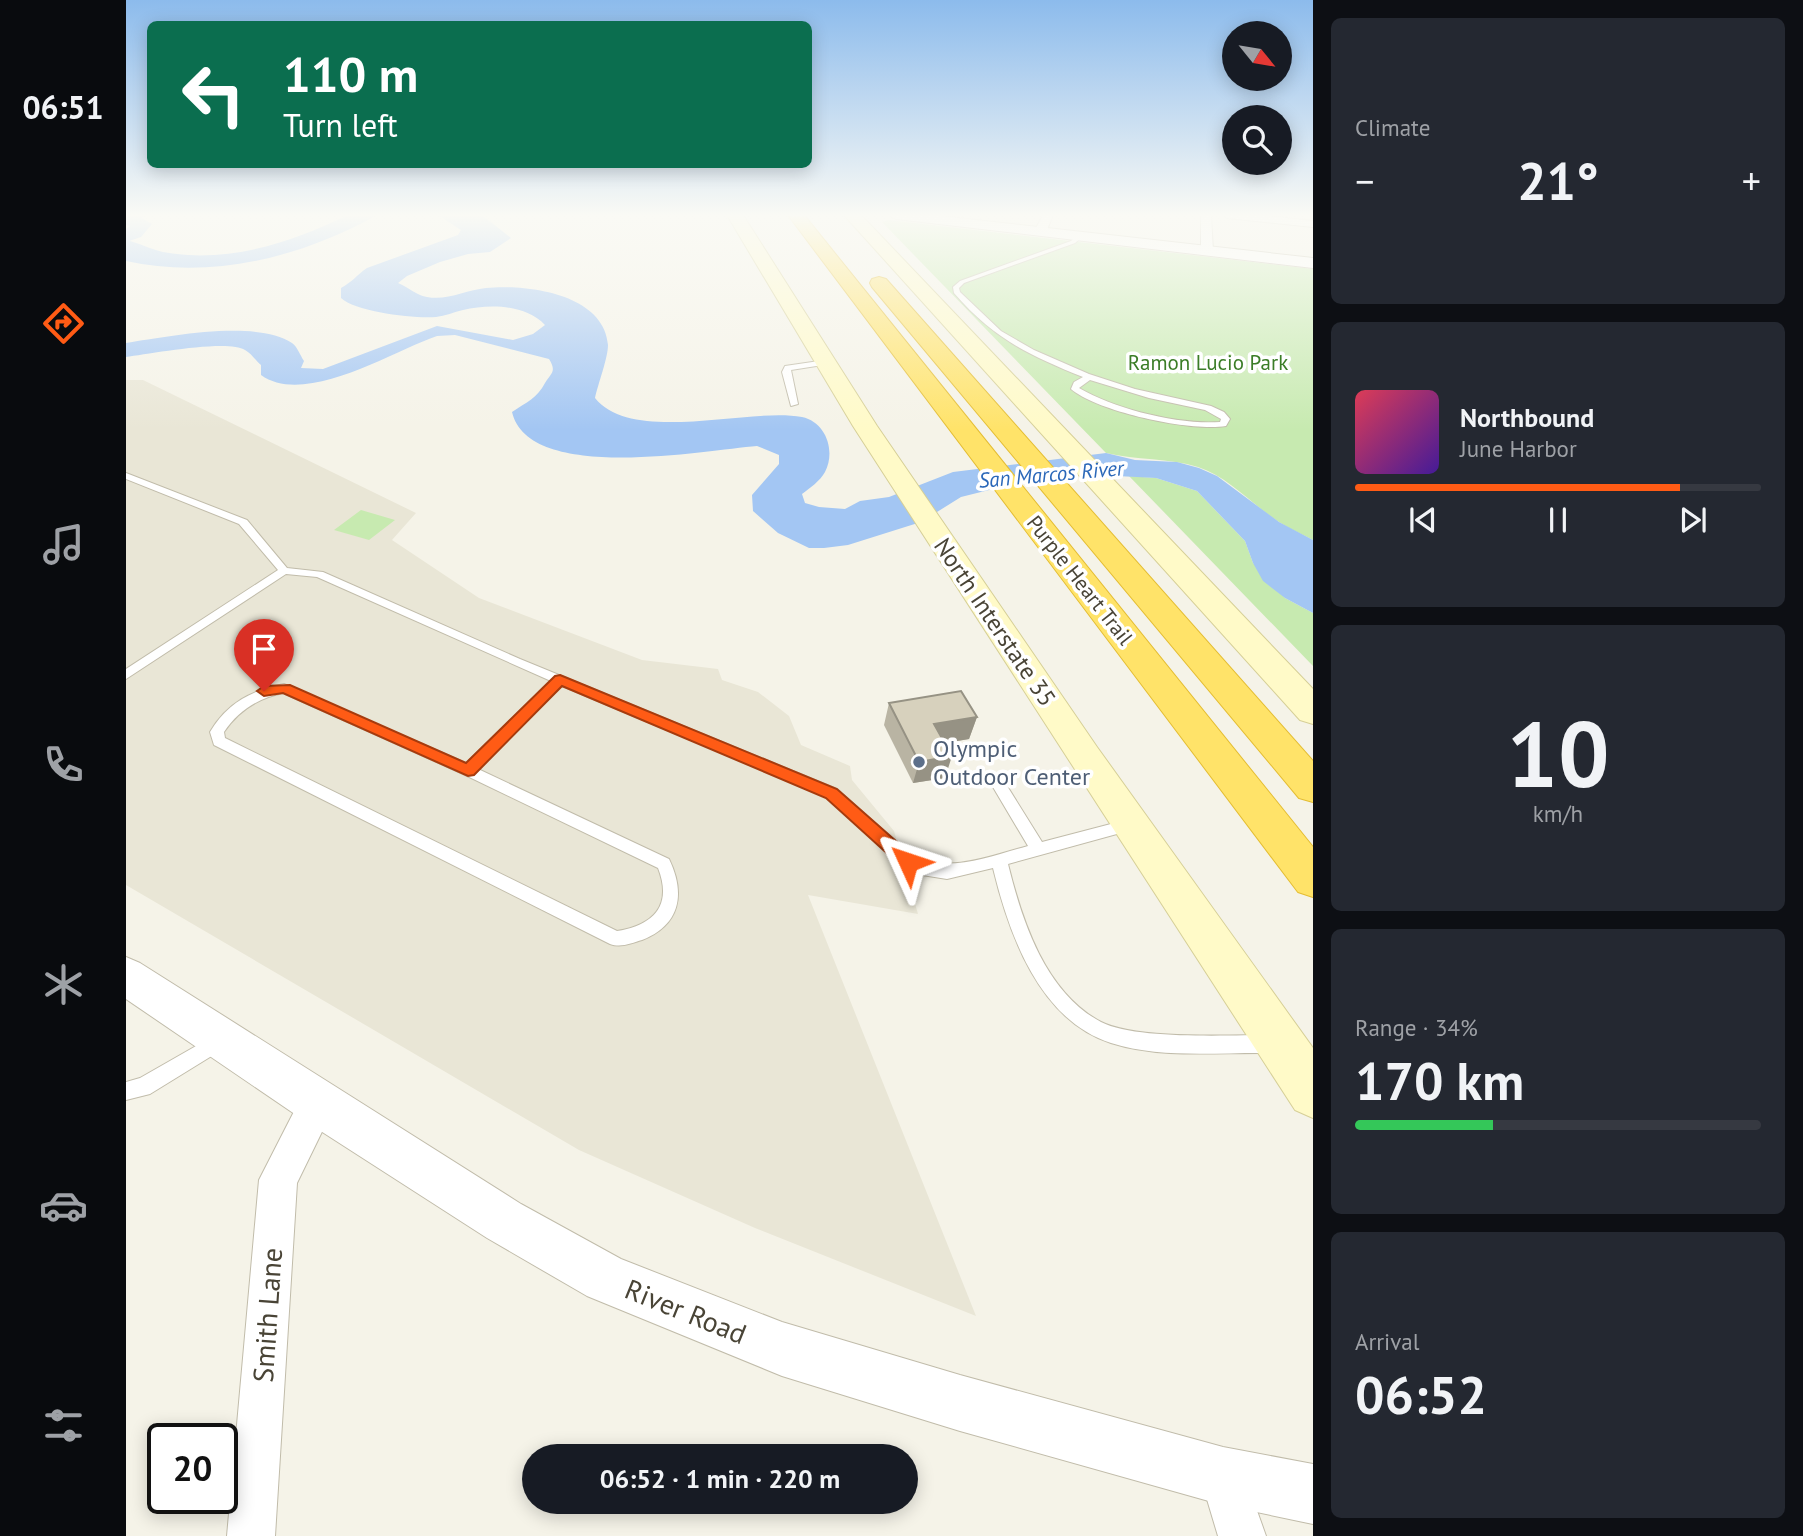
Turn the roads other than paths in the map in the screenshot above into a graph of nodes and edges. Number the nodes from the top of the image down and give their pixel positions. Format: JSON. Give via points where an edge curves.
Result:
{"nodes":[{"id":1,"x":779,"y":287,"type":"edge"},
{"id":2,"x":852,"y":287,"type":"edge"},
{"id":3,"x":882,"y":287,"type":"edge"},
{"id":4,"x":919,"y":287,"type":"edge"},
{"id":5,"x":956,"y":287,"type":"edge"},
{"id":6,"x":826,"y":362,"type":"junction"},
{"id":7,"x":1090,"y":376,"type":"junction"},
{"id":8,"x":794,"y":404,"type":"dead end"},
{"id":9,"x":126,"y":476,"type":"edge"},
{"id":10,"x":284,"y":571,"type":"junction"},
{"id":11,"x":126,"y":676,"type":"edge"},
{"id":12,"x":560,"y":680,"type":"junction"},
{"id":13,"x":1312,"y":710,"type":"edge"},
{"id":14,"x":468,"y":770,"type":"junction"},
{"id":15,"x":994,"y":777,"type":"dead end"},
{"id":16,"x":1313,"y":787,"type":"edge"},
{"id":17,"x":1130,"y":825,"type":"junction"},
{"id":18,"x":1038,"y":849,"type":"junction"},
{"id":19,"x":999,"y":860,"type":"junction"},
{"id":20,"x":1313,"y":879,"type":"edge"},
{"id":21,"x":126,"y":976,"type":"edge"},
{"id":22,"x":223,"y":1039,"type":"junction"},
{"id":23,"x":1283,"y":1044,"type":"junction"},
{"id":24,"x":126,"y":1091,"type":"edge"},
{"id":25,"x":1313,"y":1092,"type":"edge"},
{"id":26,"x":318,"y":1103,"type":"junction"},
{"id":27,"x":1223,"y":1476,"type":"junction"},
{"id":28,"x":1313,"y":1494,"type":"edge"},
{"id":29,"x":251,"y":1536,"type":"edge"},
{"id":30,"x":1242,"y":1536,"type":"edge"}],
"edges":[{"from":1,"to":6,"type":"main road","name":"North Interstate 35"},
{"from":2,"to":20,"type":"highway","name":"Purple Heart Trail"},
{"from":3,"to":16,"type":"highway","name":"Purple Heart Trail"},
{"from":4,"to":13,"type":"main road"},
{"from":5,"to":7,"type":"lane","via":[[1002,336]]},
{"from":6,"to":8,"type":"lane","via":[[788,368]]},
{"from":6,"to":17,"type":"main road","name":"North Interstate 35"},
{"from":7,"to":7,"type":"lane","via":[[1133,392],[1211,409],[1226,419],[1223,424],[1203,426],[1133,411],[1076,389]]},
{"from":9,"to":10,"type":"lane","via":[[243,522]]},
{"from":10,"to":11,"type":"lane"},
{"from":10,"to":12,"type":"lane","via":[[319,574]]},
{"from":12,"to":14,"type":"lane"},
{"from":12,"to":19,"type":"lane","via":[[831,793],[908,862],[927,870],[947,872]]},
{"from":14,"to":14,"type":"lane","via":[[664,864],[674,886],[665,914],[642,934],[616,939],[219,741],[217,732],[248,700],[284,688]]},
{"from":15,"to":18,"type":"lane"},
{"from":17,"to":18,"type":"lane"},
{"from":17,"to":23,"type":"main road","name":"North Interstate 35"},
{"from":18,"to":19,"type":"lane"},
{"from":19,"to":23,"type":"lane","via":[[1025,943],[1069,1007],[1095,1028],[1174,1042]]},
{"from":21,"to":22,"type":"street","name":"River Road"},
{"from":22,"to":24,"type":"lane","via":[[143,1087]]},
{"from":22,"to":26,"type":"street","name":"River Road"},
{"from":23,"to":25,"type":"main road","name":"North Interstate 35"},
{"from":26,"to":27,"type":"street","name":"River Road","via":[[504,1221],[605,1278],[782,1349]]},
{"from":26,"to":29,"type":"street","name":"Smith Lane","via":[[278,1180]]},
{"from":27,"to":28,"type":"street","name":"River Road"},
{"from":27,"to":30,"type":"street"}]}
